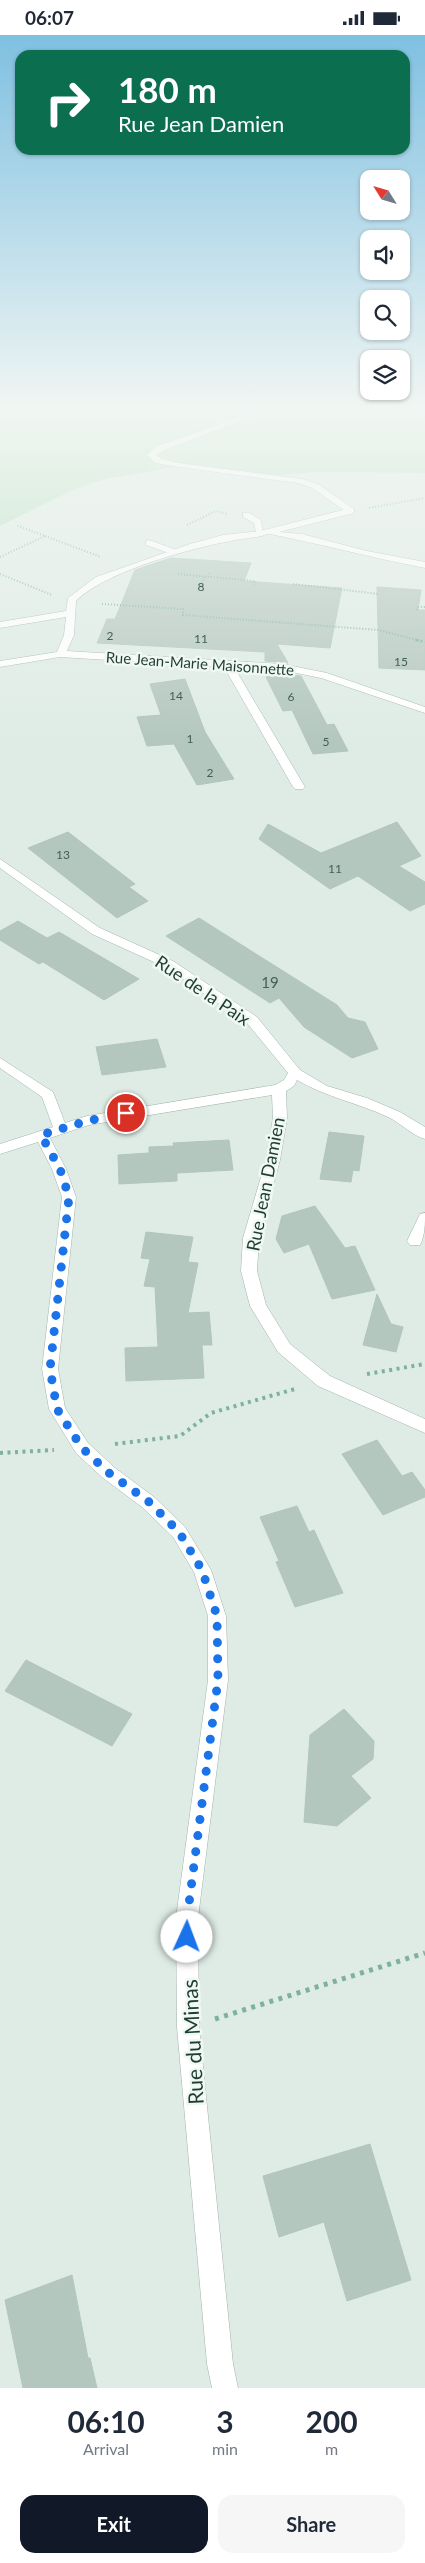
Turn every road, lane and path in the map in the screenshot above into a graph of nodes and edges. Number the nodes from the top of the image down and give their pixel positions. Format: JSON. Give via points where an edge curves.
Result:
{"nodes":[{"id":1,"x":256,"y":521,"type":"edge"},
{"id":2,"x":312,"y":521,"type":"edge"},
{"id":3,"x":16,"y":525,"type":"dead end"},
{"id":4,"x":260,"y":534,"type":"junction"},
{"id":5,"x":45,"y":536,"type":"junction"},
{"id":6,"x":148,"y":543,"type":"dead end"},
{"id":7,"x":174,"y":552,"type":"junction"},
{"id":8,"x":0,"y":557,"type":"edge"},
{"id":9,"x":425,"y":558,"type":"edge"},
{"id":10,"x":413,"y":561,"type":"junction"},
{"id":11,"x":425,"y":565,"type":"edge"},
{"id":12,"x":129,"y":567,"type":"junction"},
{"id":13,"x":210,"y":572,"type":"dead end"},
{"id":14,"x":0,"y":574,"type":"edge"},
{"id":15,"x":176,"y":574,"type":"dead end"},
{"id":16,"x":182,"y":574,"type":"junction"},
{"id":17,"x":207,"y":577,"type":"junction"},
{"id":18,"x":180,"y":579,"type":"dead end"},
{"id":19,"x":228,"y":579,"type":"junction"},
{"id":20,"x":226,"y":583,"type":"dead end"},
{"id":21,"x":293,"y":584,"type":"dead end"},
{"id":22,"x":254,"y":585,"type":"dead end"},
{"id":23,"x":201,"y":586,"type":"dead end"},
{"id":24,"x":351,"y":586,"type":"dead end"},
{"id":25,"x":332,"y":588,"type":"junction"},
{"id":26,"x":350,"y":590,"type":"junction"},
{"id":27,"x":355,"y":591,"type":"junction"},
{"id":28,"x":331,"y":592,"type":"dead end"},
{"id":29,"x":379,"y":594,"type":"dead end"},
{"id":30,"x":354,"y":597,"type":"dead end"},
{"id":31,"x":71,"y":600,"type":"junction"},
{"id":32,"x":425,"y":607,"type":"edge"},
{"id":33,"x":417,"y":609,"type":"dead end"},
{"id":34,"x":71,"y":613,"type":"junction"},
{"id":35,"x":0,"y":625,"type":"edge"},
{"id":36,"x":425,"y":643,"type":"edge"},
{"id":37,"x":60,"y":654,"type":"junction"},
{"id":38,"x":227,"y":663,"type":"junction"},
{"id":39,"x":0,"y":664,"type":"edge"},
{"id":40,"x":425,"y":710,"type":"edge"},
{"id":41,"x":299,"y":787,"type":"dead end"},
{"id":42,"x":0,"y":863,"type":"edge"},
{"id":43,"x":0,"y":1063,"type":"edge"},
{"id":44,"x":295,"y":1073,"type":"junction"},
{"id":45,"x":279,"y":1089,"type":"junction"},
{"id":46,"x":60,"y":1128,"type":"junction"},
{"id":47,"x":425,"y":1134,"type":"edge"},
{"id":48,"x":41,"y":1135,"type":"junction"},
{"id":49,"x":0,"y":1149,"type":"edge"},
{"id":50,"x":425,"y":1218,"type":"edge"},
{"id":51,"x":414,"y":1241,"type":"dead end"},
{"id":52,"x":425,"y":1364,"type":"edge"},
{"id":53,"x":324,"y":1381,"type":"junction"},
{"id":54,"x":425,"y":1426,"type":"edge"},
{"id":55,"x":82,"y":1448,"type":"junction"},
{"id":56,"x":0,"y":1453,"type":"edge"},
{"id":57,"x":425,"y":1953,"type":"edge"},
{"id":58,"x":188,"y":2027,"type":"junction"},
{"id":59,"x":225,"y":2388,"type":"edge"}],
"edges":[{"from":1,"to":4,"type":"street"},
{"from":2,"to":4,"type":"street"},
{"from":3,"to":5,"type":"path"},
{"from":4,"to":7,"type":"street","via":[[223,538]]},
{"from":4,"to":10,"type":"street","via":[[297,537],[366,554]]},
{"from":5,"to":8,"type":"path"},
{"from":5,"to":12,"type":"path"},
{"from":6,"to":7,"type":"street"},
{"from":7,"to":12,"type":"street"},
{"from":9,"to":10,"type":"street"},
{"from":10,"to":11,"type":"street"},
{"from":12,"to":31,"type":"street","via":[[88,585]]},
{"from":13,"to":17,"type":"path"},
{"from":14,"to":31,"type":"path"},
{"from":15,"to":16,"type":"path"},
{"from":16,"to":17,"type":"path"},
{"from":16,"to":18,"type":"path"},
{"from":17,"to":19,"type":"path"},
{"from":17,"to":23,"type":"path"},
{"from":19,"to":20,"type":"path"},
{"from":19,"to":22,"type":"path","via":[[255,581]]},
{"from":21,"to":25,"type":"path"},
{"from":24,"to":26,"type":"path"},
{"from":25,"to":26,"type":"path"},
{"from":25,"to":28,"type":"path"},
{"from":26,"to":27,"type":"path"},
{"from":27,"to":29,"type":"path"},
{"from":27,"to":30,"type":"path"},
{"from":31,"to":34,"type":"street"},
{"from":31,"to":36,"type":"path","via":[[183,609],[183,615],[378,630]]},
{"from":32,"to":33,"type":"path"},
{"from":34,"to":35,"type":"street"},
{"from":34,"to":37,"type":"street","via":[[72,630]]},
{"from":37,"to":38,"type":"street","name":"Rue Jean-Marie Maisonnette"},
{"from":37,"to":39,"type":"street","name":"Rue Jean-Marie Maisonnette"},
{"from":38,"to":40,"type":"street","name":"Rue Jean-Marie Maisonnette","via":[[304,670]]},
{"from":38,"to":41,"type":"street"},
{"from":42,"to":44,"type":"street","name":"Rue de la Paix","via":[[96,931],[169,964],[252,1020]]},
{"from":43,"to":46,"type":"street","via":[[48,1095]]},
{"from":44,"to":45,"type":"street","via":[[289,1083]]},
{"from":44,"to":47,"type":"street","name":"Rue de la Paix","via":[[322,1089],[395,1115]]},
{"from":45,"to":46,"type":"street","name":"Rue Jean Damien","via":[[126,1113]]},
{"from":45,"to":53,"type":"street","name":"Rue Jean Damien","via":[[280,1119],[273,1160],[250,1238],[248,1271],[258,1306],[284,1348]]},
{"from":46,"to":48,"type":"street","name":"Rue Jean Damien"},
{"from":48,"to":49,"type":"street","name":"Rue Jean Damien"},
{"from":48,"to":55,"type":"street","name":"Rue du Minas","via":[[60,1169],[69,1197],[50,1369],[57,1409]]},
{"from":50,"to":51,"type":"street"},
{"from":52,"to":53,"type":"path"},
{"from":53,"to":54,"type":"street","name":"Rue Jean Damien"},
{"from":53,"to":55,"type":"path","via":[[211,1413],[180,1436]]},
{"from":55,"to":56,"type":"path"},
{"from":55,"to":58,"type":"street","name":"Rue du Minas","via":[[109,1473],[148,1501],[179,1532],[202,1570],[217,1616],[218,1680],[187,1919]]},
{"from":57,"to":58,"type":"path"},
{"from":58,"to":59,"type":"street","name":"Rue du Minas","via":[[220,2364]]}]}
